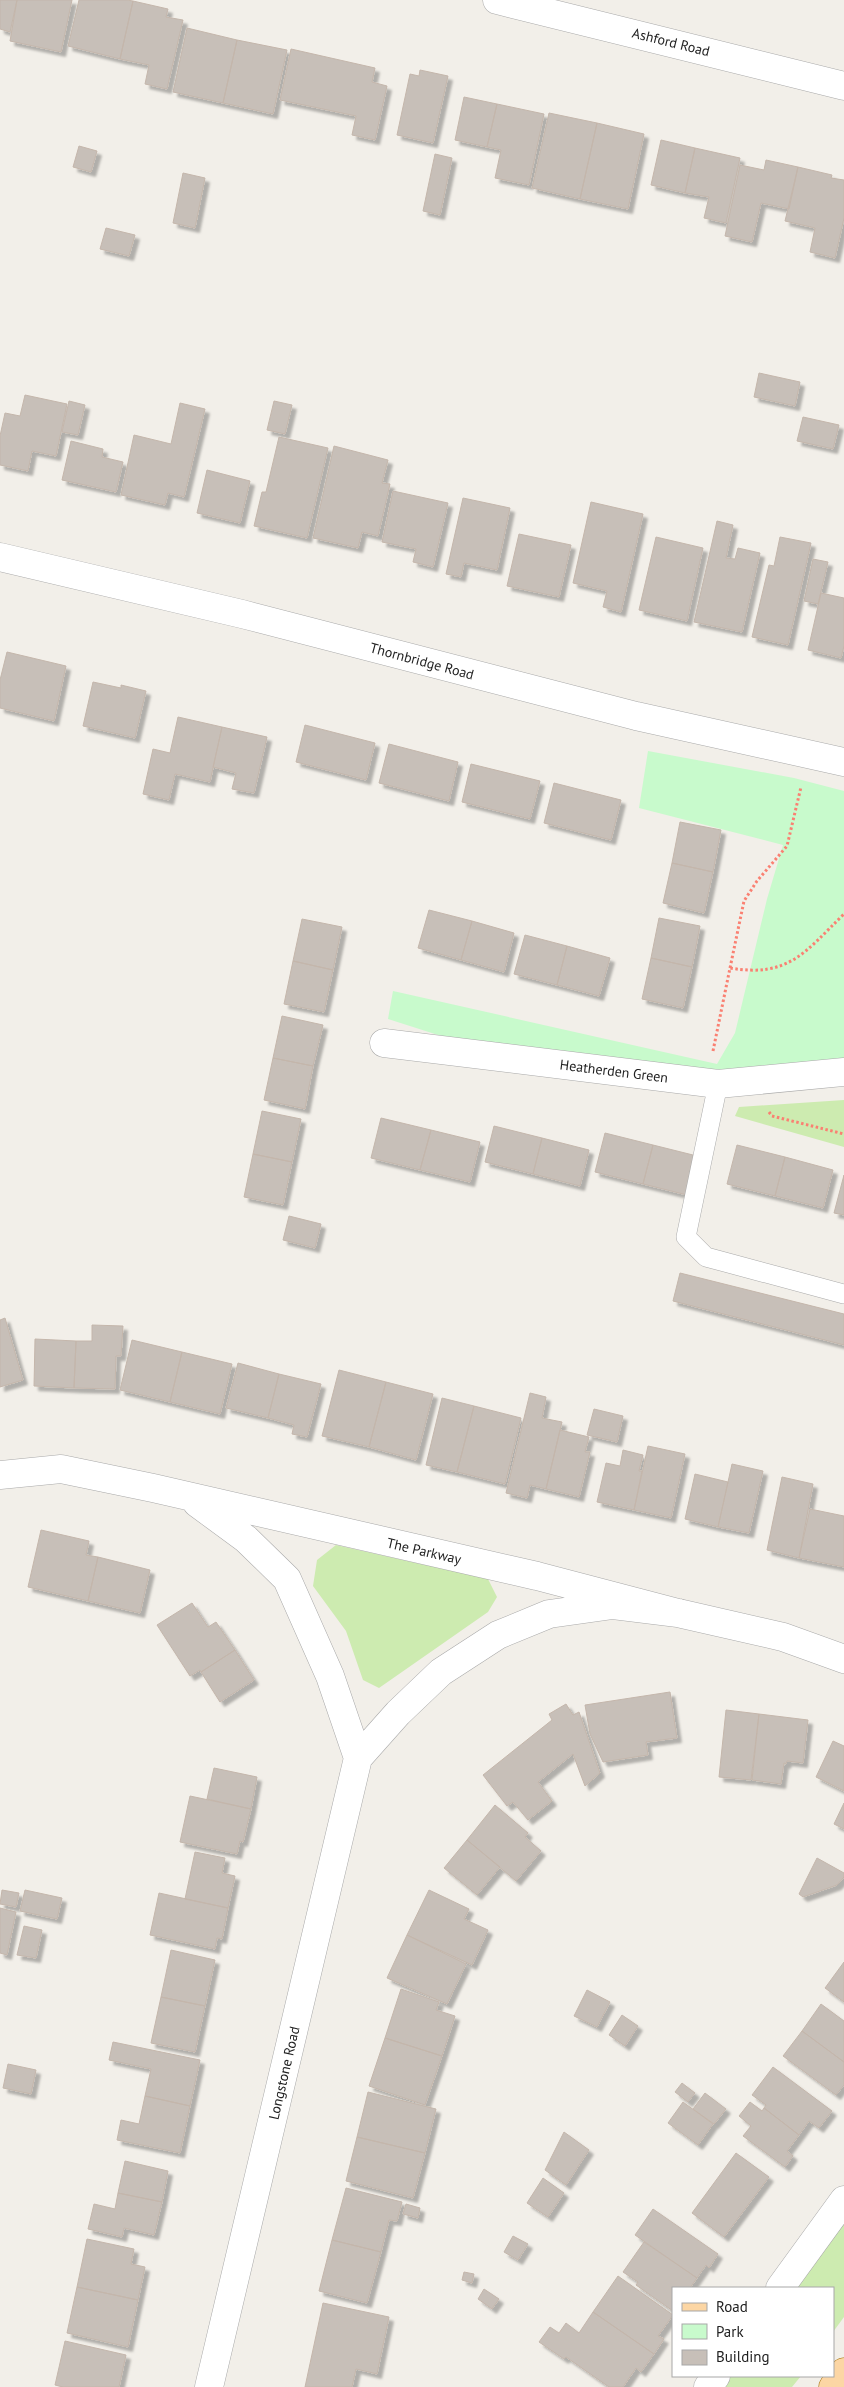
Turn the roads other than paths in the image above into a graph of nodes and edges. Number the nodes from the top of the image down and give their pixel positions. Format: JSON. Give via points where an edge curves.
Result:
{"nodes":[{"id":1,"x":497,"y":0,"type":"edge"},
{"id":2,"x":844,"y":86,"type":"edge"},
{"id":3,"x":0,"y":556,"type":"edge"},
{"id":4,"x":844,"y":762,"type":"edge"},
{"id":5,"x":384,"y":1043,"type":"dead end"},
{"id":6,"x":844,"y":1072,"type":"edge"},
{"id":7,"x":721,"y":1083,"type":"junction"},
{"id":8,"x":844,"y":1294,"type":"edge"},
{"id":9,"x":0,"y":1475,"type":"edge"},
{"id":10,"x":187,"y":1495,"type":"junction"},
{"id":11,"x":678,"y":1613,"type":"junction"},
{"id":12,"x":844,"y":1659,"type":"edge"},
{"id":13,"x":358,"y":1758,"type":"junction"},
{"id":14,"x":844,"y":2200,"type":"edge"},
{"id":15,"x":781,"y":2287,"type":"edge"},
{"id":16,"x":844,"y":2372,"type":"edge"},
{"id":17,"x":209,"y":2387,"type":"edge"},
{"id":18,"x":833,"y":2387,"type":"edge"}],
"edges":[{"from":1,"to":2,"type":"street","name":"Ashford Road"},
{"from":3,"to":4,"type":"street","name":"Thornbridge Road","via":[[242,614],[636,716]]},
{"from":5,"to":7,"type":"street","name":"Heatherden Green"},
{"from":6,"to":7,"type":"street","name":"Heatherden Green"},
{"from":7,"to":8,"type":"lane","via":[[686,1236],[706,1257]]},
{"from":9,"to":10,"type":"street","name":"The Parkway","via":[[60,1469]]},
{"from":10,"to":11,"type":"street","name":"The Parkway","via":[[537,1576]]},
{"from":10,"to":13,"type":"street","via":[[246,1539],[287,1579],[330,1676]]},
{"from":11,"to":12,"type":"street","name":"The Parkway","via":[[783,1636]]},
{"from":11,"to":13,"type":"street","via":[[613,1605],[549,1614],[498,1635],[441,1672]]},
{"from":13,"to":17,"type":"street","name":"Longstone Road"},
{"from":14,"to":15,"type":"street"},
{"from":16,"to":18,"type":"main road"}]}
